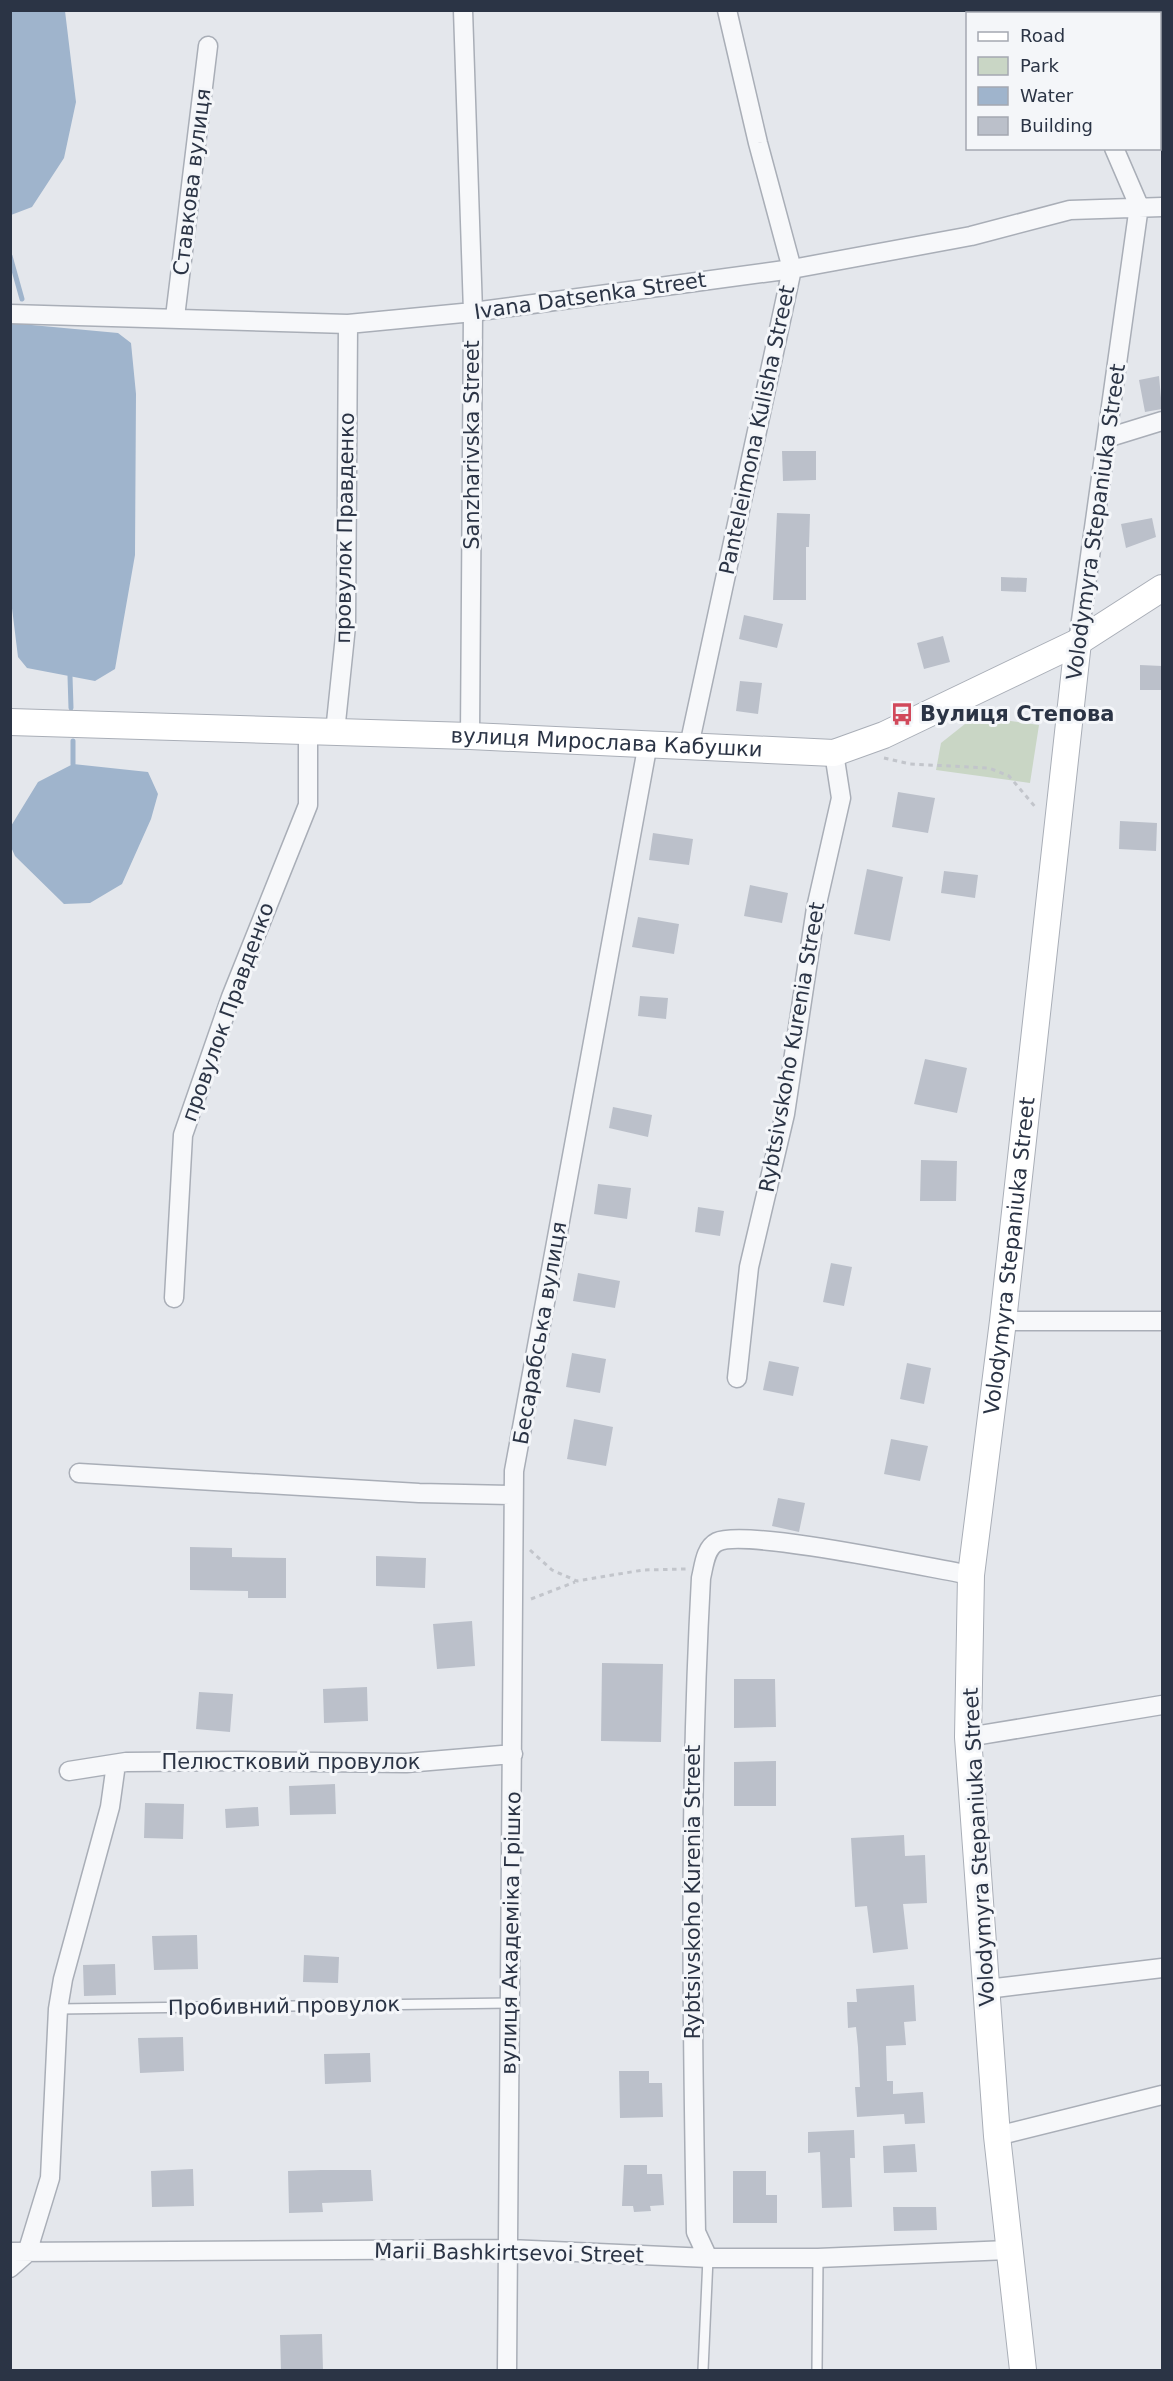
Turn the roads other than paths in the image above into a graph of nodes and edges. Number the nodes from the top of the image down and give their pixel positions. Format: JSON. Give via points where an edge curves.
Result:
{"nodes":[{"id":1,"x":463,"y":10,"type":"edge"},
{"id":2,"x":727,"y":10,"type":"edge"},
{"id":3,"x":208,"y":46,"type":"dead end"},
{"id":4,"x":1115,"y":150,"type":"edge"},
{"id":5,"x":1139,"y":206,"type":"junction"},
{"id":6,"x":1162,"y":207,"type":"edge"},
{"id":7,"x":792,"y":269,"type":"junction"},
{"id":8,"x":473,"y":312,"type":"junction"},
{"id":9,"x":10,"y":314,"type":"edge"},
{"id":10,"x":175,"y":317,"type":"junction"},
{"id":11,"x":348,"y":324,"type":"junction"},
{"id":12,"x":1162,"y":421,"type":"edge"},
{"id":13,"x":1107,"y":438,"type":"junction"},
{"id":14,"x":1162,"y":588,"type":"edge"},
{"id":15,"x":1078,"y":642,"type":"junction"},
{"id":16,"x":10,"y":722,"type":"edge"},
{"id":17,"x":308,"y":732,"type":"junction"},
{"id":18,"x":335,"y":732,"type":"junction"},
{"id":19,"x":470,"y":736,"type":"junction"},
{"id":20,"x":648,"y":743,"type":"junction"},
{"id":21,"x":689,"y":746,"type":"junction"},
{"id":22,"x":841,"y":751,"type":"junction"},
{"id":23,"x":174,"y":1298,"type":"dead end"},
{"id":24,"x":1003,"y":1321,"type":"junction"},
{"id":25,"x":1162,"y":1321,"type":"edge"},
{"id":26,"x":736,"y":1378,"type":"dead end"},
{"id":27,"x":79,"y":1473,"type":"dead end"},
{"id":28,"x":513,"y":1495,"type":"junction"},
{"id":29,"x":971,"y":1575,"type":"junction"},
{"id":30,"x":1162,"y":1705,"type":"edge"},
{"id":31,"x":969,"y":1737,"type":"junction"},
{"id":32,"x":513,"y":1754,"type":"junction"},
{"id":33,"x":116,"y":1764,"type":"junction"},
{"id":34,"x":69,"y":1771,"type":"dead end"},
{"id":35,"x":1162,"y":1968,"type":"edge"},
{"id":36,"x":987,"y":1989,"type":"junction"},
{"id":37,"x":510,"y":2003,"type":"junction"},
{"id":38,"x":58,"y":2009,"type":"junction"},
{"id":39,"x":1162,"y":2095,"type":"edge"},
{"id":40,"x":997,"y":2136,"type":"junction"},
{"id":41,"x":509,"y":2249,"type":"junction"},
{"id":42,"x":1008,"y":2250,"type":"junction"},
{"id":43,"x":19,"y":2253,"type":"edge"},
{"id":44,"x":708,"y":2258,"type":"junction"},
{"id":45,"x":818,"y":2258,"type":"junction"},
{"id":46,"x":10,"y":2268,"type":"edge"},
{"id":47,"x":507,"y":2370,"type":"edge"},
{"id":48,"x":703,"y":2370,"type":"edge"},
{"id":49,"x":817,"y":2370,"type":"edge"},
{"id":50,"x":1023,"y":2370,"type":"edge"}],
"edges":[{"from":1,"to":8,"type":"street","name":"Sanzharivska Street"},
{"from":2,"to":7,"type":"street","name":"Panteleimona Kulisha Street"},
{"from":3,"to":10,"type":"street","name":"Ставкова вулиця"},
{"from":4,"to":5,"type":"street"},
{"from":5,"to":6,"type":"street","name":"Ivana Datsenka Street"},
{"from":5,"to":7,"type":"street","name":"Ivana Datsenka Street","via":[[1070,210],[971,236]]},
{"from":5,"to":13,"type":"street","name":"Volodymyra Stepaniuka Street"},
{"from":7,"to":8,"type":"street","name":"Ivana Datsenka Street"},
{"from":7,"to":21,"type":"street","name":"Panteleimona Kulisha Street"},
{"from":8,"to":11,"type":"street","name":"Ivana Datsenka Street"},
{"from":8,"to":19,"type":"street","name":"Sanzharivska Street"},
{"from":9,"to":10,"type":"street","name":"Ivana Datsenka Street"},
{"from":10,"to":11,"type":"street","name":"Ivana Datsenka Street"},
{"from":11,"to":18,"type":"street","name":"провулок Правденко","via":[[346,626]]},
{"from":12,"to":13,"type":"street"},
{"from":13,"to":15,"type":"street","name":"Volodymyra Stepaniuka Street"},
{"from":14,"to":15,"type":"street","name":"вулиця Мирослава Кабушки"},
{"from":15,"to":22,"type":"street","name":"вулиця Мирослава Кабушки","via":[[884,735]]},
{"from":15,"to":24,"type":"street","name":"Volodymyra Stepaniuka Street"},
{"from":16,"to":17,"type":"street","name":"вулиця Мирослава Кабушки"},
{"from":17,"to":18,"type":"street","name":"вулиця Мирослава Кабушки"},
{"from":17,"to":23,"type":"street","name":"провулок Правденко","via":[[308,805],[231,998],[183,1135]]},
{"from":18,"to":19,"type":"street","name":"вулиця Мирослава Кабушки"},
{"from":19,"to":20,"type":"street","name":"вулиця Мирослава Кабушки"},
{"from":20,"to":21,"type":"street","name":"вулиця Мирослава Кабушки"},
{"from":20,"to":28,"type":"street","name":"Бесарабська вулиця","via":[[514,1471]]},
{"from":21,"to":22,"type":"street","name":"вулиця Мирослава Кабушки"},
{"from":22,"to":26,"type":"street","name":"Rybtsivskoho Kurenia Street","via":[[841,798],[816,908],[784,1114],[749,1267]]},
{"from":24,"to":25,"type":"street"},
{"from":24,"to":29,"type":"street","name":"Volodymyra Stepaniuka Street"},
{"from":27,"to":28,"type":"street"},
{"from":28,"to":32,"type":"street","name":"вулиця Академіка Грішко"},
{"from":29,"to":31,"type":"street","name":"Volodymyra Stepaniuka Street"},
{"from":29,"to":44,"type":"street","name":"Rybtsivskoho Kurenia Street","via":[[797,1544],[731,1539],[716,1542],[706,1553],[692,1771],[692,2031],[696,2232]]},
{"from":30,"to":31,"type":"street"},
{"from":31,"to":36,"type":"street","name":"Volodymyra Stepaniuka Street"},
{"from":32,"to":33,"type":"street","name":"Пелюстковий провулок","via":[[406,1763]]},
{"from":32,"to":37,"type":"street","name":"вулиця Академіка Грішко"},
{"from":33,"to":34,"type":"street","name":"Пелюстковий провулок"},
{"from":33,"to":38,"type":"street","via":[[110,1807]]},
{"from":35,"to":36,"type":"street"},
{"from":36,"to":40,"type":"street","name":"Volodymyra Stepaniuka Street"},
{"from":37,"to":38,"type":"lane","name":"Пробивний провулок"},
{"from":37,"to":41,"type":"street","name":"вулиця Академіка Грішко"},
{"from":38,"to":43,"type":"street","via":[[50,2178]]},
{"from":39,"to":40,"type":"street"},
{"from":40,"to":42,"type":"street","name":"Volodymyra Stepaniuka Street"},
{"from":41,"to":43,"type":"street","name":"Marii Bashkirtsevoi Street"},
{"from":41,"to":44,"type":"street","name":"Marii Bashkirtsevoi Street"},
{"from":41,"to":47,"type":"street","name":"вулиця Академіка Грішко"},
{"from":42,"to":45,"type":"street","name":"Marii Bashkirtsevoi Street"},
{"from":42,"to":50,"type":"street","name":"Volodymyra Stepaniuka Street"},
{"from":43,"to":46,"type":"street"},
{"from":44,"to":45,"type":"street","name":"Marii Bashkirtsevoi Street"},
{"from":44,"to":48,"type":"lane"},
{"from":45,"to":49,"type":"lane"}]}
